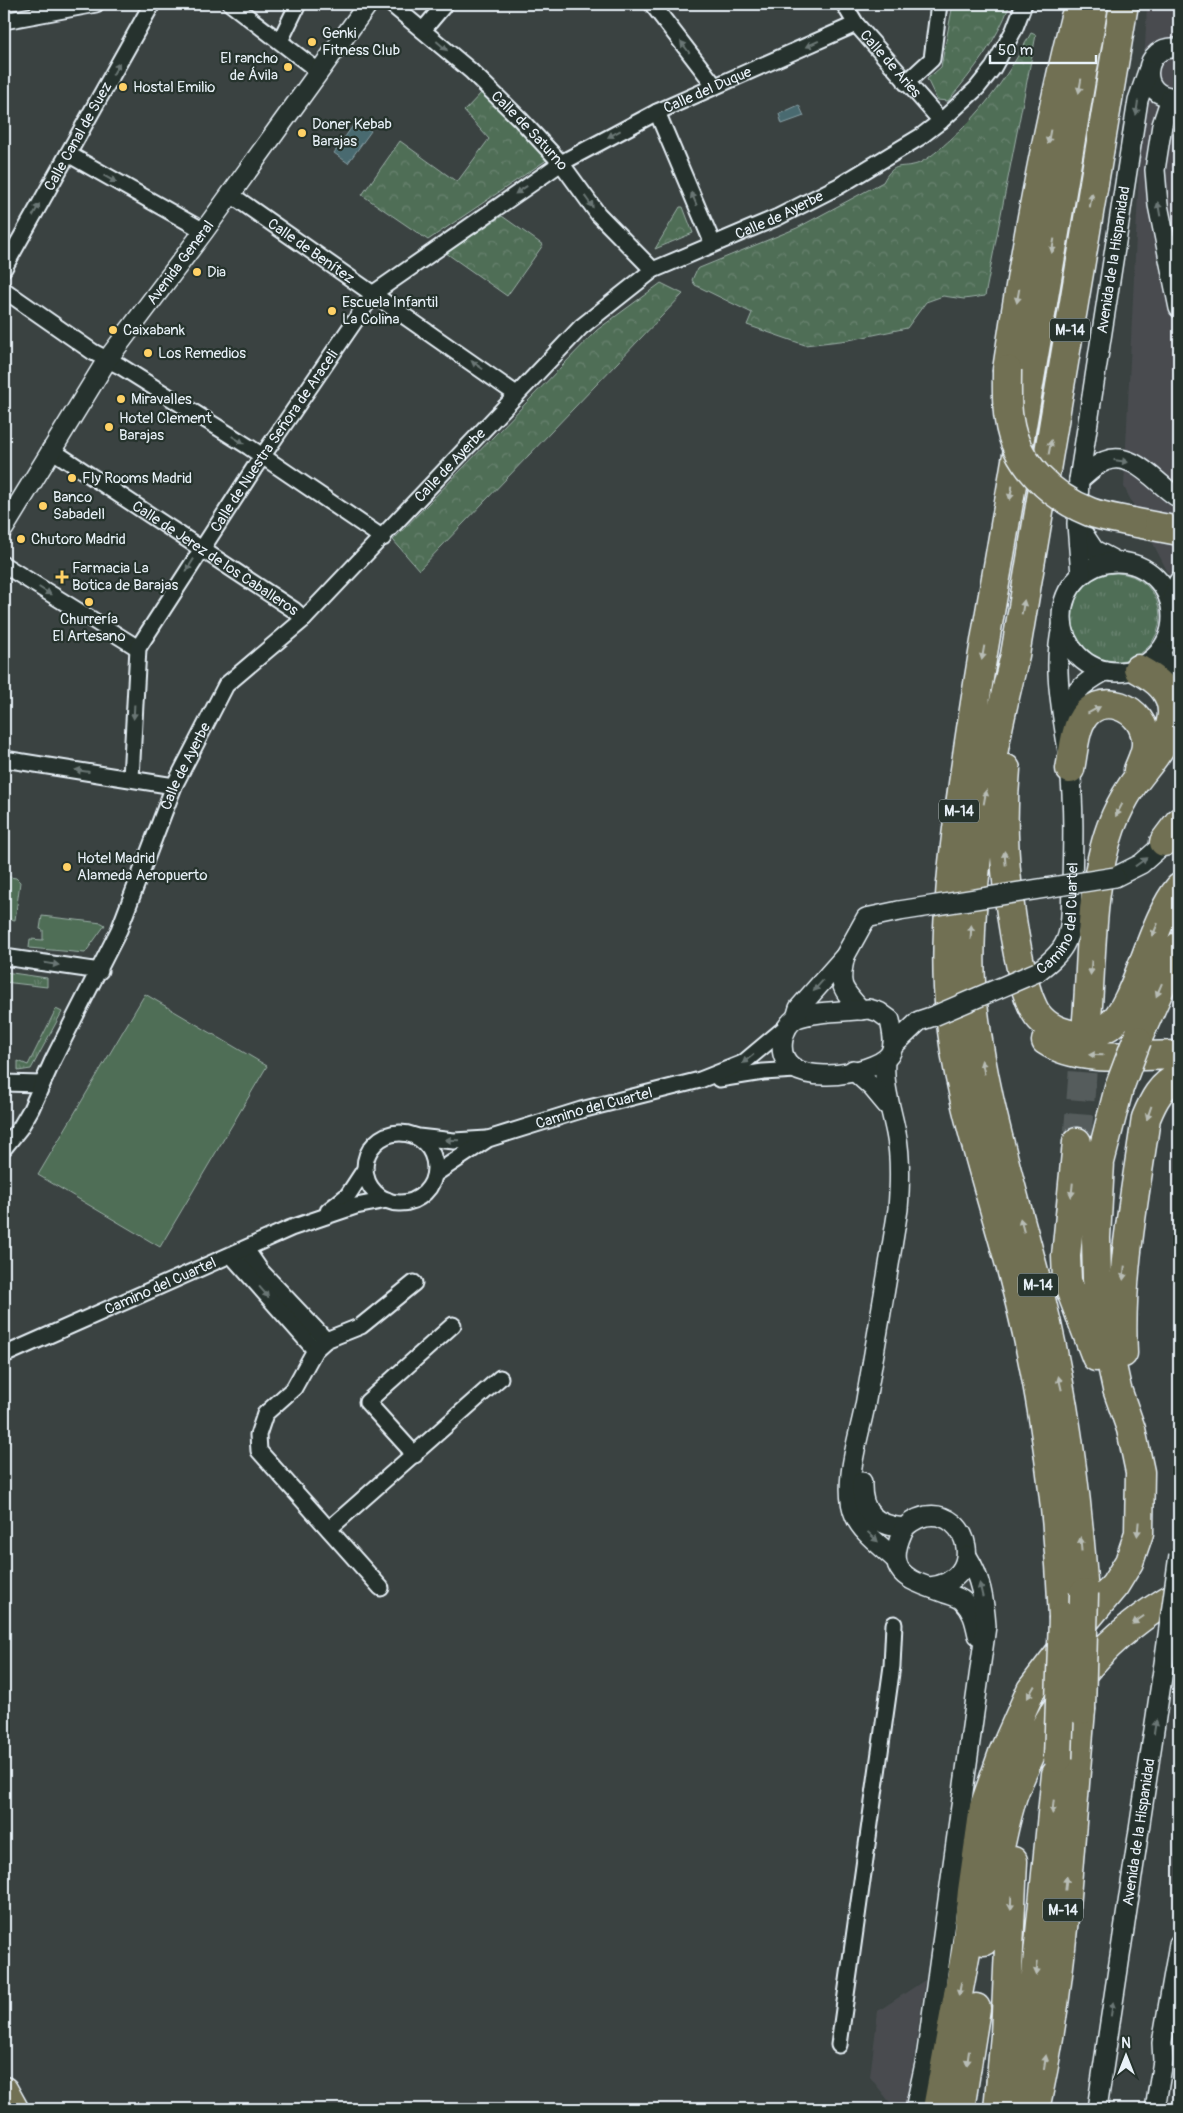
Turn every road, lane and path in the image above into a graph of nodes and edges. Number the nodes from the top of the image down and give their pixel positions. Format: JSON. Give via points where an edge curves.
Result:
{"nodes":[{"id":1,"x":96,"y":4,"type":"edge"},
{"id":2,"x":231,"y":4,"type":"edge"},
{"id":3,"x":298,"y":4,"type":"edge"},
{"id":4,"x":368,"y":4,"type":"edge"},
{"id":5,"x":391,"y":4,"type":"edge"},
{"id":6,"x":445,"y":4,"type":"edge"},
{"id":7,"x":652,"y":4,"type":"edge"},
{"id":8,"x":844,"y":4,"type":"edge"},
{"id":9,"x":939,"y":4,"type":"edge"},
{"id":10,"x":1024,"y":4,"type":"edge"},
{"id":11,"x":1078,"y":4,"type":"edge"},
{"id":12,"x":1094,"y":4,"type":"edge"},
{"id":13,"x":1124,"y":4,"type":"edge"},
{"id":14,"x":146,"y":7,"type":"edge"},
{"id":15,"x":4,"y":21,"type":"edge"},
{"id":16,"x":856,"y":24,"type":"junction"},
{"id":17,"x":424,"y":30,"type":"junction"},
{"id":18,"x":280,"y":41,"type":"junction"},
{"id":19,"x":1179,"y":49,"type":"edge"},
{"id":20,"x":318,"y":70,"type":"junction"},
{"id":21,"x":1148,"y":72,"type":"junction"},
{"id":22,"x":906,"y":83,"type":"junction"},
{"id":23,"x":715,"y":86,"type":"junction"},
{"id":24,"x":1173,"y":98,"type":"edge"},
{"id":25,"x":657,"y":112,"type":"junction"},
{"id":26,"x":941,"y":121,"type":"junction"},
{"id":27,"x":1132,"y":146,"type":"junction"},
{"id":28,"x":68,"y":154,"type":"junction"},
{"id":29,"x":561,"y":163,"type":"junction"},
{"id":30,"x":230,"y":194,"type":"junction"},
{"id":31,"x":204,"y":231,"type":"junction"},
{"id":32,"x":22,"y":236,"type":"junction"},
{"id":33,"x":4,"y":240,"type":"edge"},
{"id":34,"x":713,"y":244,"type":"junction"},
{"id":35,"x":4,"y":268,"type":"edge"},
{"id":36,"x":653,"y":270,"type":"junction"},
{"id":37,"x":4,"y":290,"type":"edge"},
{"id":38,"x":374,"y":293,"type":"junction"},
{"id":39,"x":1179,"y":308,"type":"edge"},
{"id":40,"x":107,"y":360,"type":"junction"},
{"id":41,"x":516,"y":394,"type":"junction"},
{"id":42,"x":50,"y":449,"type":"junction"},
{"id":43,"x":262,"y":456,"type":"junction"},
{"id":44,"x":1079,"y":480,"type":"junction"},
{"id":45,"x":1179,"y":498,"type":"edge"},
{"id":46,"x":1077,"y":524,"type":"junction"},
{"id":47,"x":5,"y":525,"type":"edge"},
{"id":48,"x":1179,"y":531,"type":"edge"},
{"id":49,"x":382,"y":538,"type":"junction"},
{"id":50,"x":201,"y":548,"type":"junction"},
{"id":51,"x":1116,"y":561,"type":"junction"},
{"id":52,"x":4,"y":565,"type":"edge"},
{"id":53,"x":1081,"y":574,"type":"junction"},
{"id":54,"x":1179,"y":581,"type":"edge"},
{"id":55,"x":1171,"y":602,"type":"junction"},
{"id":56,"x":304,"y":619,"type":"junction"},
{"id":57,"x":1062,"y":627,"type":"junction"},
{"id":58,"x":138,"y":648,"type":"junction"},
{"id":59,"x":1160,"y":652,"type":"junction"},
{"id":60,"x":1015,"y":655,"type":"junction"},
{"id":61,"x":1138,"y":669,"type":"junction"},
{"id":62,"x":1105,"y":671,"type":"junction"},
{"id":63,"x":1179,"y":685,"type":"edge"},
{"id":64,"x":1174,"y":730,"type":"edge"},
{"id":65,"x":1066,"y":732,"type":"junction"},
{"id":66,"x":4,"y":759,"type":"edge"},
{"id":67,"x":1070,"y":769,"type":"junction"},
{"id":68,"x":131,"y":778,"type":"junction"},
{"id":69,"x":174,"y":786,"type":"junction"},
{"id":70,"x":1132,"y":786,"type":"junction"},
{"id":71,"x":1174,"y":831,"type":"edge"},
{"id":72,"x":1179,"y":888,"type":"edge"},
{"id":73,"x":1010,"y":907,"type":"junction"},
{"id":74,"x":1179,"y":946,"type":"edge"},
{"id":75,"x":845,"y":956,"type":"junction"},
{"id":76,"x":4,"y":957,"type":"edge"},
{"id":77,"x":100,"y":971,"type":"junction"},
{"id":78,"x":861,"y":1010,"type":"junction"},
{"id":79,"x":926,"y":1019,"type":"junction"},
{"id":80,"x":1087,"y":1019,"type":"tunnel mouth"},
{"id":81,"x":890,"y":1020,"type":"junction"},
{"id":82,"x":791,"y":1023,"type":"junction"},
{"id":83,"x":889,"y":1054,"type":"junction"},
{"id":84,"x":1179,"y":1055,"type":"edge"},
{"id":85,"x":796,"y":1070,"type":"junction"},
{"id":86,"x":853,"y":1070,"type":"junction"},
{"id":87,"x":1179,"y":1077,"type":"edge"},
{"id":88,"x":700,"y":1080,"type":"junction"},
{"id":89,"x":4,"y":1083,"type":"edge"},
{"id":90,"x":41,"y":1084,"type":"junction"},
{"id":91,"x":890,"y":1110,"type":"junction"},
{"id":92,"x":416,"y":1136,"type":"junction"},
{"id":93,"x":488,"y":1139,"type":"junction"},
{"id":94,"x":1077,"y":1142,"type":"tunnel mouth"},
{"id":95,"x":4,"y":1148,"type":"edge"},
{"id":96,"x":365,"y":1168,"type":"junction"},
{"id":97,"x":435,"y":1174,"type":"junction"},
{"id":98,"x":386,"y":1200,"type":"junction"},
{"id":99,"x":319,"y":1218,"type":"junction"},
{"id":100,"x":246,"y":1249,"type":"junction"},
{"id":101,"x":232,"y":1256,"type":"junction"},
{"id":102,"x":414,"y":1283,"type":"dead end"},
{"id":103,"x":453,"y":1325,"type":"dead end"},
{"id":104,"x":321,"y":1345,"type":"junction"},
{"id":105,"x":4,"y":1355,"type":"edge"},
{"id":106,"x":500,"y":1378,"type":"dead end"},
{"id":107,"x":862,"y":1427,"type":"junction"},
{"id":108,"x":1131,"y":1429,"type":"junction"},
{"id":109,"x":416,"y":1455,"type":"junction"},
{"id":110,"x":1139,"y":1496,"type":"junction"},
{"id":111,"x":904,"y":1528,"type":"junction"},
{"id":112,"x":329,"y":1529,"type":"junction"},
{"id":113,"x":1179,"y":1555,"type":"edge"},
{"id":114,"x":967,"y":1556,"type":"junction"},
{"id":115,"x":896,"y":1560,"type":"junction"},
{"id":116,"x":381,"y":1588,"type":"dead end"},
{"id":117,"x":930,"y":1588,"type":"junction"},
{"id":118,"x":1179,"y":1594,"type":"edge"},
{"id":119,"x":894,"y":1624,"type":"dead end"},
{"id":120,"x":983,"y":1656,"type":"junction"},
{"id":121,"x":1003,"y":1753,"type":"junction"},
{"id":122,"x":1045,"y":1755,"type":"junction"},
{"id":123,"x":984,"y":1940,"type":"junction"},
{"id":124,"x":1179,"y":1944,"type":"edge"},
{"id":125,"x":1162,"y":2043,"type":"junction"},
{"id":126,"x":839,"y":2046,"type":"dead end"},
{"id":127,"x":4,"y":2091,"type":"edge"},
{"id":128,"x":14,"y":2109,"type":"edge"},
{"id":129,"x":915,"y":2109,"type":"edge"},
{"id":130,"x":937,"y":2109,"type":"edge"},
{"id":131,"x":960,"y":2109,"type":"edge"},
{"id":132,"x":998,"y":2109,"type":"edge"},
{"id":133,"x":1014,"y":2109,"type":"edge"},
{"id":134,"x":1035,"y":2109,"type":"edge"},
{"id":135,"x":1097,"y":2109,"type":"edge"},
{"id":136,"x":1144,"y":2109,"type":"edge"},
{"id":137,"x":1155,"y":2109,"type":"edge"}],
"edges":[{"from":1,"to":15,"type":"street"},
{"from":2,"to":18,"type":"street"},
{"from":3,"to":18,"type":"street"},
{"from":4,"to":20,"type":"street","name":"Avenida General"},
{"from":5,"to":17,"type":"street","name":"Calle de Saturno"},
{"from":6,"to":17,"type":"street"},
{"from":23,"to":7,"type":"street","one_way":true},
{"from":8,"to":16,"type":"street","name":"Calle de Aries"},
{"from":9,"to":22,"type":"street","via":[[932,59]]},
{"from":10,"to":26,"type":"street","name":"Calle de Ayerbe","via":[[993,68],[977,88]]},
{"from":11,"to":48,"type":"highway","one_way":true,"bridge":true,"via":[[1059,84],[1017,305],[1007,370],[1009,422],[1024,459],[1039,478],[1072,503],[1091,512]]},
{"from":12,"to":122,"type":"highway","number":"M-14","one_way":true,"bridge":true,"via":[[972,713],[953,855],[947,930],[948,991],[955,1048],[1042,1398],[1059,1533],[1063,1617]]},
{"from":60,"to":13,"type":"highway","number":"M-14","one_way":true},
{"from":28,"to":14,"type":"street","name":"Calle Canal de Suez","one_way":true},
{"from":16,"to":22,"type":"street","name":"Calle de Aries"},
{"from":16,"to":23,"type":"street","name":"Calle del Duque","one_way":true},
{"from":17,"to":29,"type":"street","name":"Calle de Saturno","one_way":true,"via":[[478,78]]},
{"from":18,"to":20,"type":"street"},
{"from":19,"to":21,"type":"street","name":"Avenida de la Hispanidad","via":[[1165,49],[1156,54]]},
{"from":20,"to":30,"type":"street","name":"Avenida General"},
{"from":21,"to":24,"type":"street","via":[[1153,88]]},
{"from":21,"to":27,"type":"street","name":"Avenida de la Hispanidad","one_way":true,"via":[[1138,100]]},
{"from":22,"to":26,"type":"street","name":"Calle de Aries"},
{"from":23,"to":25,"type":"street","name":"Calle del Duque"},
{"from":24,"to":27,"type":"street","name":"Avenida de la Hispanidad"},
{"from":39,"to":24,"type":"street","one_way":true,"via":[[1158,205],[1155,170],[1162,125]]},
{"from":25,"to":29,"type":"street","name":"Calle del Duque","one_way":true},
{"from":34,"to":25,"type":"street","one_way":true},
{"from":26,"to":34,"type":"street","name":"Calle de Ayerbe","via":[[840,186]]},
{"from":27,"to":44,"type":"street","name":"Avenida de la Hispanidad"},
{"from":28,"to":31,"type":"street","one_way":true},
{"from":32,"to":28,"type":"street","name":"Calle Canal de Suez","one_way":true},
{"from":29,"to":36,"type":"street","name":"Calle de Saturno","one_way":true,"via":[[598,214]]},
{"from":29,"to":38,"type":"street","name":"Calle de Nuestra Señora de Araceli","one_way":true},
{"from":30,"to":31,"type":"street","name":"Avenida General"},
{"from":30,"to":38,"type":"street","name":"Calle de Benítez"},
{"from":31,"to":40,"type":"street","name":"Avenida General"},
{"from":32,"to":33,"type":"street"},
{"from":32,"to":35,"type":"street","name":"Calle Canal de Suez"},
{"from":34,"to":36,"type":"street","name":"Calle de Ayerbe"},
{"from":36,"to":41,"type":"street","name":"Calle de Ayerbe","via":[[581,327]]},
{"from":37,"to":40,"type":"street"},
{"from":41,"to":38,"type":"street","name":"Calle de Benítez","one_way":true},
{"from":38,"to":43,"type":"street","name":"Calle de Nuestra Señora de Araceli"},
{"from":40,"to":42,"type":"street","name":"Avenida General"},
{"from":40,"to":43,"type":"street","one_way":true},
{"from":41,"to":49,"type":"street","name":"Calle de Ayerbe"},
{"from":42,"to":47,"type":"street","name":"Avenida General"},
{"from":42,"to":50,"type":"street","name":"Calle de Jerez de los Caballeros"},
{"from":43,"to":49,"type":"street"},
{"from":43,"to":50,"type":"street","name":"Calle de Nuestra Señora de Araceli"},
{"from":44,"to":45,"type":"street","one_way":true,"via":[[1105,461],[1118,459],[1138,466]]},
{"from":44,"to":46,"type":"street","name":"Avenida de la Hispanidad"},
{"from":46,"to":51,"type":"street","via":[[1094,550]]},
{"from":46,"to":53,"type":"street","name":"Avenida de la Hispanidad"},
{"from":49,"to":56,"type":"street","name":"Calle de Ayerbe"},
{"from":50,"to":56,"type":"street","name":"Calle de Jerez de los Caballeros"},
{"from":50,"to":58,"type":"street","name":"Calle de Nuestra Señora de Araceli","one_way":true},
{"from":51,"to":53,"type":"street","via":[[1097,565]]},
{"from":51,"to":55,"type":"street","via":[[1134,564],[1150,572],[1163,586]]},
{"from":52,"to":58,"type":"street","one_way":true},
{"from":53,"to":57,"type":"street","via":[[1064,598]]},
{"from":54,"to":55,"type":"street"},
{"from":55,"to":59,"type":"street","via":[[1173,620],[1169,637]]},
{"from":56,"to":69,"type":"street","name":"Calle de Ayerbe","via":[[226,685]]},
{"from":57,"to":62,"type":"street","via":[[1077,656]]},
{"from":57,"to":65,"type":"street","name":"Camino del Cuartel","via":[[1056,651],[1058,693]]},
{"from":58,"to":68,"type":"street","name":"Calle de Nuestra Señora de Araceli","one_way":true},
{"from":59,"to":61,"type":"street"},
{"from":59,"to":63,"type":"street","via":[[1165,667]]},
{"from":73,"to":60,"type":"highway","one_way":true,"via":[[1003,802]]},
{"from":134,"to":60,"type":"highway","number":"M-14","one_way":true,"bridge":true,"via":[[1056,1995],[1081,1710],[1084,1593],[1079,1518],[1062,1392],[992,1112],[978,1044],[971,981],[970,934],[977,845],[998,721]]},
{"from":61,"to":62,"type":"street"},
{"from":61,"to":64,"type":"highway","via":[[1155,679],[1168,695]]},
{"from":62,"to":65,"type":"street","name":"Camino del Cuartel","via":[[1078,688],[1070,702]]},
{"from":64,"to":70,"type":"highway"},
{"from":65,"to":67,"type":"street","name":"Camino del Cuartel"},
{"from":68,"to":66,"type":"street","one_way":true},
{"from":67,"to":70,"type":"highway","one_way":true,"via":[[1079,724],[1085,715],[1094,708],[1118,705],[1137,717],[1145,732],[1144,755]]},
{"from":67,"to":79,"type":"street","name":"Camino del Cuartel","bridge":true,"via":[[1074,824],[1070,924],[1064,945],[1037,972]]},
{"from":68,"to":69,"type":"street"},
{"from":69,"to":77,"type":"street","name":"Calle de Ayerbe"},
{"from":70,"to":80,"type":"highway","one_way":true,"via":[[1112,825],[1099,862]]},
{"from":75,"to":71,"type":"street","one_way":true,"bridge":true,"via":[[866,918],[1114,877],[1141,864]]},
{"from":72,"to":73,"type":"highway","one_way":true,"via":[[1160,918],[1119,1015],[1110,1025],[1088,1035],[1056,1031],[1044,1023],[1032,1007]]},
{"from":84,"to":73,"type":"highway","one_way":true,"via":[[1075,1054],[1044,1040],[1032,1027],[1014,993],[1006,938]]},
{"from":74,"to":108,"type":"highway","one_way":true,"bridge":true,"via":[[1119,1088],[1100,1162],[1097,1279],[1117,1389]]},
{"from":75,"to":78,"type":"street","via":[[841,985]]},
{"from":75,"to":82,"type":"street","one_way":true,"via":[[799,1008]]},
{"from":76,"to":77,"type":"street","one_way":true},
{"from":77,"to":90,"type":"street","name":"Calle de Ayerbe"},
{"from":78,"to":81,"type":"street","via":[[879,1012]]},
{"from":78,"to":82,"type":"street"},
{"from":79,"to":81,"type":"street","name":"Camino del Cuartel"},
{"from":79,"to":83,"type":"street","name":"Camino del Cuartel"},
{"from":81,"to":83,"type":"street"},
{"from":82,"to":85,"type":"street","via":[[782,1055]]},
{"from":82,"to":88,"type":"street","name":"Camino del Cuartel","one_way":true,"via":[[743,1063]]},
{"from":83,"to":86,"type":"street","via":[[872,1067]]},
{"from":83,"to":91,"type":"street","via":[[884,1083]]},
{"from":85,"to":86,"type":"street","via":[[810,1075]]},
{"from":85,"to":88,"type":"street","name":"Camino del Cuartel"},
{"from":86,"to":91,"type":"street"},
{"from":87,"to":108,"type":"highway","one_way":true,"via":[[1164,1087],[1146,1118],[1124,1274],[1123,1366]]},
{"from":88,"to":93,"type":"street","name":"Camino del Cuartel","via":[[581,1110]]},
{"from":89,"to":90,"type":"street"},
{"from":90,"to":95,"type":"street","name":"Calle de Ayerbe","via":[[32,1109]]},
{"from":91,"to":107,"type":"street","via":[[897,1134],[898,1209]]},
{"from":93,"to":92,"type":"street","name":"Camino del Cuartel","one_way":true,"via":[[454,1141]]},
{"from":92,"to":96,"type":"street","via":[[404,1133],[381,1138],[369,1151]]},
{"from":92,"to":97,"type":"street","via":[[432,1152]]},
{"from":93,"to":97,"type":"street","name":"Camino del Cuartel"},
{"from":94,"to":110,"type":"highway","one_way":true,"via":[[1066,1256],[1067,1281],[1100,1368]]},
{"from":96,"to":98,"type":"street","via":[[371,1187]]},
{"from":96,"to":99,"type":"street","name":"Camino del Cuartel","via":[[348,1195]]},
{"from":97,"to":98,"type":"street","via":[[428,1189],[420,1196],[400,1203]]},
{"from":98,"to":99,"type":"street","name":"Camino del Cuartel"},
{"from":99,"to":100,"type":"street","name":"Camino del Cuartel"},
{"from":100,"to":101,"type":"street","name":"Camino del Cuartel"},
{"from":100,"to":104,"type":"street"},
{"from":101,"to":104,"type":"street","one_way":true},
{"from":101,"to":105,"type":"street","name":"Camino del Cuartel"},
{"from":102,"to":104,"type":"street","via":[[361,1326]]},
{"from":103,"to":109,"type":"street","via":[[367,1402]]},
{"from":104,"to":112,"type":"street","via":[[294,1388],[265,1414],[258,1435],[260,1450]]},
{"from":106,"to":109,"type":"street"},
{"from":107,"to":111,"type":"street","via":[[862,1486],[870,1516],[889,1526]]},
{"from":107,"to":115,"type":"street","one_way":true,"via":[[850,1489],[854,1515]]},
{"from":108,"to":110,"type":"highway","via":[[1140,1472]]},
{"from":109,"to":112,"type":"street"},
{"from":110,"to":121,"type":"highway","one_way":true,"via":[[1139,1532],[1129,1562],[1115,1585],[1031,1690]]},
{"from":111,"to":114,"type":"street","via":[[926,1516],[953,1523],[966,1543]]},
{"from":111,"to":115,"type":"street","via":[[895,1547]]},
{"from":112,"to":116,"type":"street"},
{"from":135,"to":113,"type":"street","name":"Avenida de la Hispanidad","one_way":true,"bridge":true},
{"from":114,"to":117,"type":"street","via":[[956,1577],[942,1586]]},
{"from":120,"to":114,"type":"street","one_way":true,"via":[[986,1626],[983,1596],[977,1573]]},
{"from":115,"to":117,"type":"street","via":[[909,1580]]},
{"from":117,"to":120,"type":"street","via":[[961,1599],[974,1614]]},
{"from":118,"to":122,"type":"highway","one_way":true,"via":[[1132,1625],[1074,1682],[1051,1716]]},
{"from":119,"to":126,"type":"street","via":[[892,1666]]},
{"from":120,"to":129,"type":"street","via":[[926,2059]]},
{"from":121,"to":123,"type":"highway","via":[[988,1866]]},
{"from":121,"to":130,"type":"highway","one_way":true,"via":[[984,1807],[966,1951]]},
{"from":122,"to":123,"type":"highway","via":[[1011,1800]]},
{"from":122,"to":132,"type":"highway","one_way":true,"via":[[1018,1812]]},
{"from":122,"to":133,"type":"highway","number":"M-14","one_way":true,"via":[[1034,1994]]},
{"from":123,"to":131,"type":"highway","one_way":true},
{"from":124,"to":125,"type":"street"},
{"from":125,"to":136,"type":"street"},
{"from":125,"to":137,"type":"street","via":[[1163,2061]]},
{"from":127,"to":128,"type":"highway"}]}
